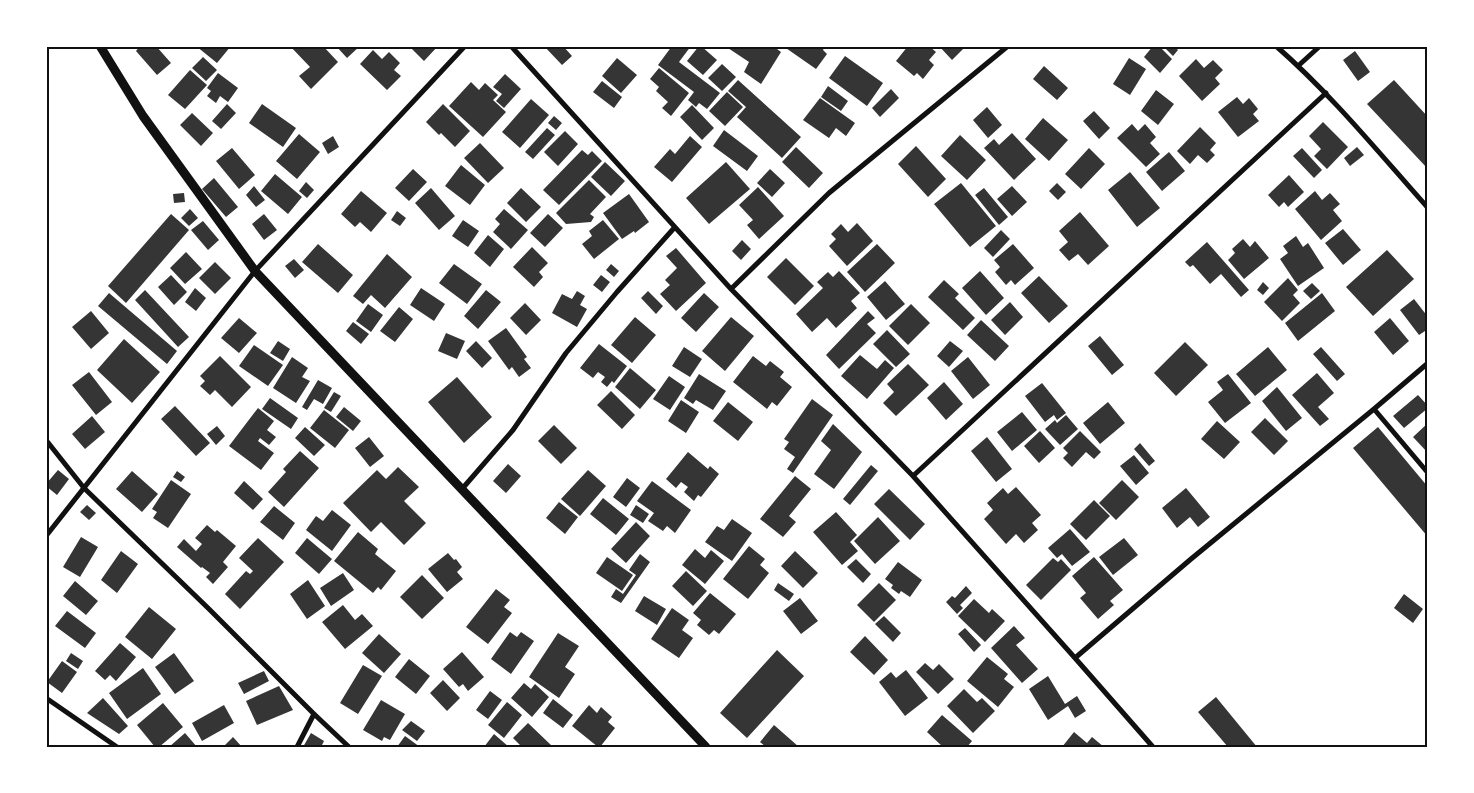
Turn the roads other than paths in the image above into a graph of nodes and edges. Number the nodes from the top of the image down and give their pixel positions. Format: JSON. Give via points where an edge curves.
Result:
{"nodes":[{"id":1,"x":100,"y":46,"type":"edge"},
{"id":2,"x":465,"y":46,"type":"edge"},
{"id":3,"x":511,"y":46,"type":"edge"},
{"id":4,"x":1008,"y":46,"type":"edge"},
{"id":5,"x":1276,"y":46,"type":"edge"},
{"id":6,"x":1320,"y":46,"type":"edge"},
{"id":7,"x":1298,"y":66,"type":"junction"},
{"id":8,"x":1326,"y":93,"type":"junction"},
{"id":9,"x":1428,"y":208,"type":"edge"},
{"id":10,"x":675,"y":227,"type":"junction"},
{"id":11,"x":255,"y":271,"type":"junction"},
{"id":12,"x":731,"y":289,"type":"junction"},
{"id":13,"x":1428,"y":363,"type":"edge"},
{"id":14,"x":1374,"y":409,"type":"junction"},
{"id":15,"x":46,"y":440,"type":"edge"},
{"id":16,"x":1428,"y":473,"type":"edge"},
{"id":17,"x":913,"y":476,"type":"junction"},
{"id":18,"x":84,"y":488,"type":"junction"},
{"id":19,"x":462,"y":489,"type":"junction"},
{"id":20,"x":46,"y":536,"type":"edge"},
{"id":21,"x":1076,"y":658,"type":"junction"},
{"id":22,"x":46,"y":698,"type":"edge"},
{"id":23,"x":314,"y":714,"type":"junction"},
{"id":24,"x":117,"y":747,"type":"edge"},
{"id":25,"x":297,"y":747,"type":"edge"},
{"id":26,"x":349,"y":747,"type":"edge"},
{"id":27,"x":706,"y":747,"type":"edge"},
{"id":28,"x":1153,"y":747,"type":"edge"}],
"edges":[{"from":1,"to":11,"type":"street","via":[[143,116]]},
{"from":2,"to":11,"type":"street"},
{"from":3,"to":10,"type":"street"},
{"from":4,"to":12,"type":"street","via":[[829,193]]},
{"from":5,"to":7,"type":"street"},
{"from":6,"to":7,"type":"street"},
{"from":7,"to":8,"type":"street"},
{"from":8,"to":9,"type":"street"},
{"from":8,"to":17,"type":"street"},
{"from":10,"to":12,"type":"street"},
{"from":10,"to":19,"type":"street","via":[[566,354],[513,430]]},
{"from":11,"to":18,"type":"street"},
{"from":11,"to":19,"type":"street"},
{"from":12,"to":17,"type":"street"},
{"from":13,"to":14,"type":"street"},
{"from":14,"to":16,"type":"street"},
{"from":14,"to":21,"type":"street"},
{"from":15,"to":18,"type":"street"},
{"from":17,"to":21,"type":"street"},
{"from":18,"to":20,"type":"street"},
{"from":18,"to":23,"type":"street"},
{"from":19,"to":27,"type":"street"},
{"from":21,"to":28,"type":"street"},
{"from":22,"to":24,"type":"street"},
{"from":23,"to":25,"type":"street"},
{"from":23,"to":26,"type":"street"}]}
